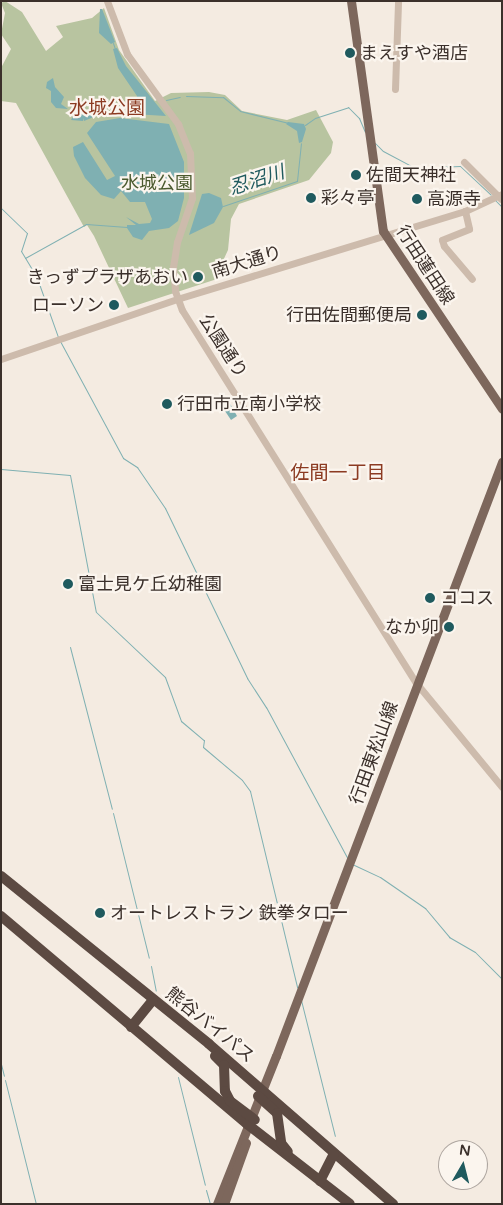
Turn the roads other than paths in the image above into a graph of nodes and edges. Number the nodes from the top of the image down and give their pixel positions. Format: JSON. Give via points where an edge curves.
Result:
{"nodes":[{"id":1,"x":107,"y":1,"type":"edge"},
{"id":2,"x":351,"y":1,"type":"edge"},
{"id":3,"x":398,"y":1,"type":"edge"},
{"id":4,"x":395,"y":89,"type":"dead end"},
{"id":5,"x":464,"y":162,"type":"dead end"},
{"id":6,"x":501,"y":197,"type":"edge"},
{"id":7,"x":465,"y":212,"type":"junction"},
{"id":8,"x":385,"y":236,"type":"junction"},
{"id":9,"x":472,"y":279,"type":"dead end"},
{"id":10,"x":177,"y":299,"type":"junction"},
{"id":11,"x":1,"y":359,"type":"edge"},
{"id":12,"x":502,"y":409,"type":"edge"},
{"id":13,"x":502,"y":462,"type":"edge"},
{"id":14,"x":417,"y":684,"type":"junction"},
{"id":15,"x":502,"y":787,"type":"edge"},
{"id":16,"x":1,"y":876,"type":"edge"},
{"id":17,"x":1,"y":916,"type":"edge"},
{"id":18,"x":153,"y":1000,"type":"junction"},
{"id":19,"x":131,"y":1027,"type":"junction"},
{"id":20,"x":209,"y":1044,"type":"junction"},
{"id":21,"x":262,"y":1094,"type":"junction"},
{"id":22,"x":251,"y":1122,"type":"junction"},
{"id":23,"x":334,"y":1154,"type":"junction"},
{"id":24,"x":291,"y":1160,"type":"junction"},
{"id":25,"x":320,"y":1180,"type":"junction"},
{"id":26,"x":217,"y":1204,"type":"edge"},
{"id":27,"x":224,"y":1204,"type":"edge"},
{"id":28,"x":350,"y":1204,"type":"edge"},
{"id":29,"x":394,"y":1204,"type":"edge"}],
"edges":[{"from":1,"to":10,"type":"street","name":"公園通り","via":[[127,54],[178,124],[190,153],[192,198],[173,259]]},
{"from":2,"to":8,"type":"main road","name":"行田蓮田線"},
{"from":3,"to":4,"type":"street"},
{"from":5,"to":6,"type":"street"},
{"from":6,"to":7,"type":"street","name":"南大通り"},
{"from":7,"to":8,"type":"street","name":"南大通り"},
{"from":7,"to":9,"type":"street","via":[[469,229],[442,240]]},
{"from":8,"to":10,"type":"street","name":"南大通り"},
{"from":8,"to":12,"type":"main road","name":"行田蓮田線"},
{"from":10,"to":11,"type":"street","name":"南大通り"},
{"from":10,"to":14,"type":"street","name":"公園通り"},
{"from":13,"to":14,"type":"main road","name":"行田東松山線"},
{"from":14,"to":15,"type":"street","name":"公園通り"},
{"from":14,"to":21,"type":"main road","name":"行田東松山線"},
{"from":16,"to":18,"type":"highway","name":"熊谷バイパス"},
{"from":17,"to":19,"type":"highway"},
{"from":18,"to":19,"type":"highway"},
{"from":18,"to":20,"type":"highway","name":"熊谷バイパス"},
{"from":19,"to":22,"type":"highway"},
{"from":20,"to":21,"type":"highway","name":"熊谷バイパス"},
{"from":20,"to":22,"type":"highway","via":[[224,1065],[225,1091],[230,1101]]},
{"from":21,"to":22,"type":"main road","name":"行田東松山線"},
{"from":21,"to":23,"type":"highway","name":"熊谷バイパス"},
{"from":21,"to":24,"type":"highway","via":[[277,1113],[280,1143]]},
{"from":22,"to":24,"type":"highway"},
{"from":22,"to":26,"type":"main road","name":"行田東松山線"},
{"from":22,"to":27,"type":"main road","name":"行田東松山線"},
{"from":23,"to":25,"type":"highway"},
{"from":23,"to":29,"type":"highway","name":"熊谷バイパス"},
{"from":24,"to":25,"type":"highway"},
{"from":25,"to":28,"type":"highway"}]}
